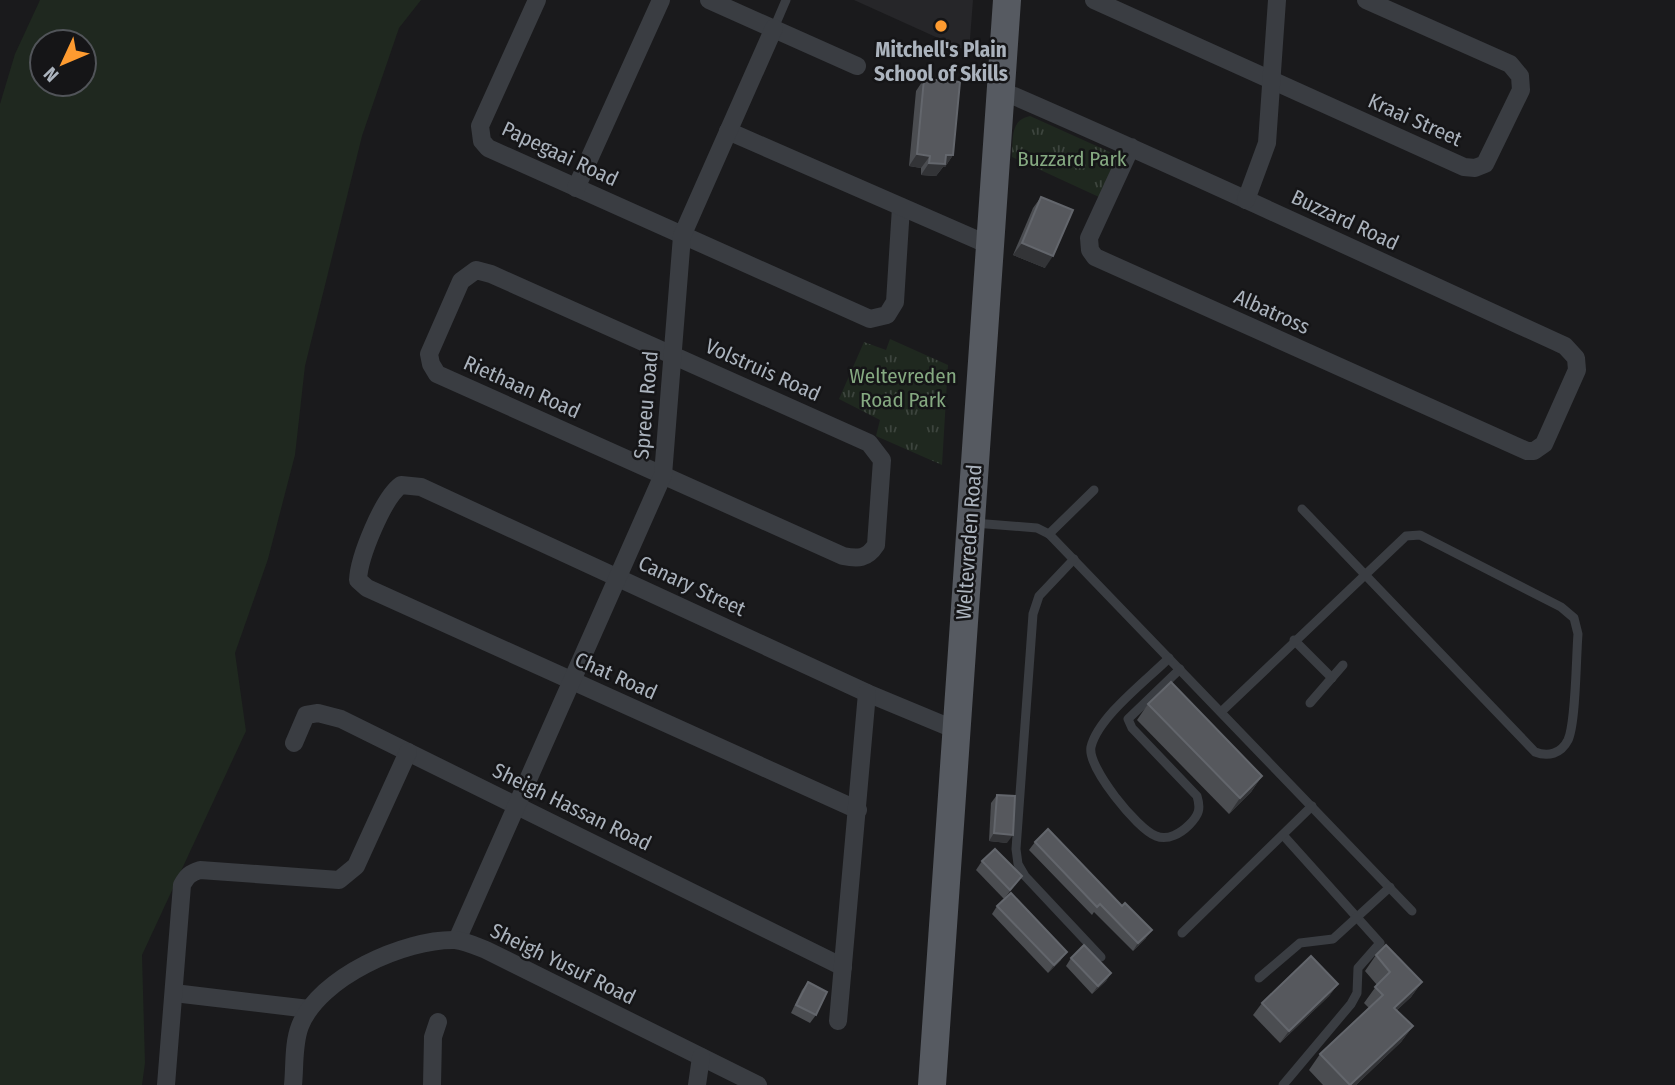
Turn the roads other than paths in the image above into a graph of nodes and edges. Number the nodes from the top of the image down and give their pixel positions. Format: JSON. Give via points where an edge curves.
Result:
{"nodes":[{"id":1,"x":537,"y":0,"type":"edge"},
{"id":2,"x":661,"y":0,"type":"edge"},
{"id":3,"x":709,"y":0,"type":"edge"},
{"id":4,"x":786,"y":0,"type":"edge"},
{"id":5,"x":1007,"y":0,"type":"edge"},
{"id":6,"x":1094,"y":0,"type":"edge"},
{"id":7,"x":1278,"y":0,"type":"edge"},
{"id":8,"x":1366,"y":0,"type":"edge"},
{"id":9,"x":774,"y":28,"type":"junction"},
{"id":10,"x":856,"y":66,"type":"dead end"},
{"id":11,"x":1272,"y":81,"type":"junction"},
{"id":12,"x":1000,"y":90,"type":"junction"},
{"id":13,"x":728,"y":131,"type":"junction"},
{"id":14,"x":1130,"y":148,"type":"junction"},
{"id":15,"x":576,"y":188,"type":"junction"},
{"id":16,"x":1246,"y":200,"type":"junction"},
{"id":17,"x":901,"y":207,"type":"junction"},
{"id":18,"x":682,"y":236,"type":"junction"},
{"id":19,"x":989,"y":245,"type":"junction"},
{"id":20,"x":674,"y":355,"type":"junction"},
{"id":21,"x":1540,"y":448,"type":"joint"},
{"id":22,"x":663,"y":475,"type":"junction"},
{"id":23,"x":1094,"y":490,"type":"dead end"},
{"id":24,"x":1302,"y":509,"type":"dead end"},
{"id":25,"x":970,"y":523,"type":"junction"},
{"id":26,"x":1049,"y":534,"type":"junction"},
{"id":27,"x":1074,"y":559,"type":"junction"},
{"id":28,"x":1364,"y":574,"type":"junction"},
{"id":29,"x":620,"y":578,"type":"junction"},
{"id":30,"x":358,"y":580,"type":"joint"},
{"id":31,"x":1294,"y":640,"type":"junction"},
{"id":32,"x":1169,"y":658,"type":"junction"},
{"id":33,"x":1343,"y":665,"type":"dead end"},
{"id":34,"x":1180,"y":669,"type":"junction"},
{"id":35,"x":1332,"y":678,"type":"junction"},
{"id":36,"x":573,"y":682,"type":"junction"},
{"id":37,"x":867,"y":693,"type":"junction"},
{"id":38,"x":1310,"y":703,"type":"dead end"},
{"id":39,"x":1221,"y":712,"type":"junction"},
{"id":40,"x":956,"y":730,"type":"junction"},
{"id":41,"x":294,"y":743,"type":"dead end"},
{"id":42,"x":408,"y":752,"type":"junction"},
{"id":43,"x":519,"y":806,"type":"junction"},
{"id":44,"x":1312,"y":806,"type":"junction"},
{"id":45,"x":859,"y":810,"type":"junction"},
{"id":46,"x":1283,"y":835,"type":"junction"},
{"id":47,"x":1390,"y":887,"type":"junction"},
{"id":48,"x":1412,"y":911,"type":"dead end"},
{"id":49,"x":1358,"y":918,"type":"junction"},
{"id":50,"x":1182,"y":933,"type":"dead end"},
{"id":51,"x":457,"y":940,"type":"junction"},
{"id":52,"x":1101,"y":957,"type":"dead end"},
{"id":53,"x":843,"y":967,"type":"junction"},
{"id":54,"x":1259,"y":978,"type":"dead end"},
{"id":55,"x":174,"y":993,"type":"junction"},
{"id":56,"x":309,"y":1009,"type":"junction"},
{"id":57,"x":838,"y":1021,"type":"dead end"},
{"id":58,"x":438,"y":1022,"type":"dead end"},
{"id":59,"x":701,"y":1057,"type":"junction"},
{"id":60,"x":166,"y":1085,"type":"edge"},
{"id":61,"x":293,"y":1085,"type":"edge"},
{"id":62,"x":432,"y":1085,"type":"edge"},
{"id":63,"x":698,"y":1085,"type":"edge"},
{"id":64,"x":758,"y":1085,"type":"edge"},
{"id":65,"x":932,"y":1085,"type":"edge"},
{"id":66,"x":1283,"y":1085,"type":"edge"}],
"edges":[{"from":1,"to":15,"type":"street","name":"Papegaai Road","via":[[480,134],[498,153]]},
{"from":2,"to":15,"type":"street"},
{"from":3,"to":9,"type":"street"},
{"from":4,"to":9,"type":"lane","name":"Spreeu Road"},
{"from":5,"to":12,"type":"main road","name":"Weltevreden Road"},
{"from":6,"to":11,"type":"street"},
{"from":7,"to":11,"type":"street"},
{"from":8,"to":11,"type":"street","name":"Kraai Street","via":[[1518,71],[1521,90],[1485,164],[1464,167]]},
{"from":9,"to":10,"type":"street"},
{"from":9,"to":13,"type":"street","name":"Spreeu Road"},
{"from":11,"to":16,"type":"street","via":[[1265,152]]},
{"from":12,"to":14,"type":"street","name":"Buzzard Road"},
{"from":12,"to":19,"type":"main road","name":"Weltevreden Road"},
{"from":13,"to":17,"type":"street"},
{"from":13,"to":18,"type":"street","name":"Spreeu Road"},
{"from":14,"to":16,"type":"street","name":"Buzzard Road"},
{"from":14,"to":21,"type":"street","name":"Albatross","via":[[1090,238],[1095,257],[1527,451]]},
{"from":15,"to":18,"type":"street","name":"Papegaai Road"},
{"from":16,"to":21,"type":"street","name":"Buzzard Road","via":[[1565,346],[1576,358],[1577,370]]},
{"from":17,"to":18,"type":"street","name":"Papegaai Road","via":[[895,302],[880,319],[860,316]]},
{"from":17,"to":19,"type":"street"},
{"from":18,"to":20,"type":"street","name":"Spreeu Road"},
{"from":19,"to":25,"type":"main road","name":"Weltevreden Road"},
{"from":20,"to":22,"type":"street","name":"Spreeu Road"},
{"from":20,"to":22,"type":"street","name":"Volstruis Road","via":[[874,447],[882,460],[876,545],[871,554],[859,559],[843,556]]},
{"from":20,"to":22,"type":"street","name":"Riethaan Road","via":[[476,270],[461,281],[429,354],[437,374]]},
{"from":22,"to":29,"type":"street","name":"Spreeu Road"},
{"from":23,"to":26,"type":"lane"},
{"from":24,"to":28,"type":"lane"},
{"from":25,"to":26,"type":"lane","via":[[1037,528]]},
{"from":25,"to":40,"type":"main road","name":"Weltevreden Road"},
{"from":26,"to":27,"type":"lane"},
{"from":27,"to":32,"type":"lane"},
{"from":27,"to":52,"type":"lane","via":[[1039,596],[1033,614],[1016,849],[1025,876]]},
{"from":28,"to":28,"type":"lane","via":[[1406,536],[1420,535],[1561,607],[1574,618],[1578,634],[1569,738],[1563,747],[1545,756],[1535,752]]},
{"from":28,"to":31,"type":"lane"},
{"from":29,"to":30,"type":"street","name":"Canary Street","via":[[409,484],[394,490],[387,501],[358,566]]},
{"from":29,"to":36,"type":"street","name":"Spreeu Road"},
{"from":29,"to":37,"type":"street","name":"Canary Street"},
{"from":30,"to":36,"type":"street","name":"Chat Road"},
{"from":31,"to":35,"type":"lane"},
{"from":31,"to":39,"type":"lane"},
{"from":32,"to":34,"type":"lane"},
{"from":32,"to":34,"type":"lane","via":[[1105,722],[1090,751],[1102,780],[1148,832],[1158,837],[1168,838],[1197,817],[1197,796],[1128,719]]},
{"from":33,"to":35,"type":"lane"},
{"from":34,"to":39,"type":"lane"},
{"from":35,"to":38,"type":"lane"},
{"from":36,"to":43,"type":"street","name":"Spreeu Road"},
{"from":36,"to":45,"type":"street","name":"Chat Road"},
{"from":37,"to":40,"type":"street","name":"Canary Street"},
{"from":37,"to":45,"type":"street"},
{"from":39,"to":44,"type":"lane"},
{"from":40,"to":65,"type":"main road","name":"Weltevreden Road"},
{"from":41,"to":42,"type":"street","name":"Sheigh Hassan Road","via":[[303,717],[318,713],[341,719]]},
{"from":42,"to":43,"type":"street","name":"Sheigh Hassan Road"},
{"from":42,"to":55,"type":"street","via":[[356,866],[340,880],[191,873],[182,885]]},
{"from":43,"to":51,"type":"street","name":"Spreeu Road"},
{"from":43,"to":53,"type":"street","name":"Sheigh Hassan Road"},
{"from":44,"to":46,"type":"lane"},
{"from":44,"to":47,"type":"lane"},
{"from":45,"to":53,"type":"street"},
{"from":46,"to":49,"type":"lane"},
{"from":46,"to":50,"type":"lane"},
{"from":47,"to":48,"type":"lane"},
{"from":47,"to":49,"type":"lane"},
{"from":49,"to":54,"type":"lane","via":[[1331,941],[1300,943]]},
{"from":49,"to":66,"type":"lane","via":[[1380,945],[1358,968],[1357,993],[1351,1004]]},
{"from":51,"to":56,"type":"street","name":"Sheigh Yusuf Road","via":[[413,943],[388,953],[338,982]]},
{"from":51,"to":59,"type":"street","name":"Sheigh Yusuf Road","via":[[486,950]]},
{"from":53,"to":57,"type":"street"},
{"from":55,"to":56,"type":"street"},
{"from":55,"to":60,"type":"street"},
{"from":56,"to":61,"type":"street","name":"Sheigh Yusuf Road","via":[[296,1038]]},
{"from":58,"to":62,"type":"street","via":[[433,1037]]},
{"from":59,"to":63,"type":"street"},
{"from":59,"to":64,"type":"street","name":"Sheigh Yusuf Road"}]}
